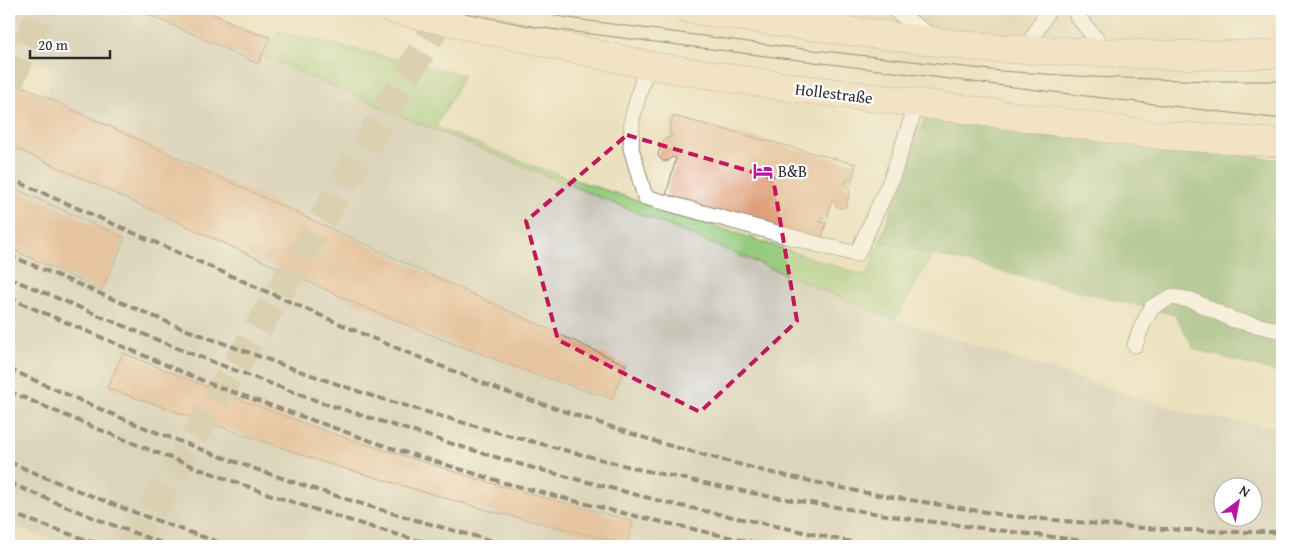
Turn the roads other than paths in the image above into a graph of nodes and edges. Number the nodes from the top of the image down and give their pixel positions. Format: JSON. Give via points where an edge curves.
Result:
{"nodes":[{"id":1,"x":391,"y":9,"type":"edge"},
{"id":2,"x":689,"y":9,"type":"edge"},
{"id":3,"x":893,"y":9,"type":"edge"},
{"id":4,"x":1049,"y":9,"type":"edge"},
{"id":5,"x":1074,"y":9,"type":"edge"},
{"id":6,"x":764,"y":14,"type":"edge"},
{"id":7,"x":942,"y":44,"type":"junction"},
{"id":8,"x":1026,"y":50,"type":"junction"},
{"id":9,"x":1107,"y":52,"type":"junction"},
{"id":10,"x":1282,"y":54,"type":"edge"},
{"id":11,"x":647,"y":65,"type":"junction"},
{"id":12,"x":917,"y":102,"type":"junction"},
{"id":13,"x":1282,"y":143,"type":"edge"},
{"id":14,"x":1282,"y":331,"type":"edge"},
{"id":15,"x":1135,"y":345,"type":"dead end"}],
"edges":[{"from":1,"to":11,"type":"main road","name":"Hollestraße"},
{"from":2,"to":6,"type":"main road"},
{"from":3,"to":7,"type":"lane"},
{"from":4,"to":8,"type":"lane"},
{"from":5,"to":9,"type":"lane"},
{"from":6,"to":7,"type":"main road"},
{"from":7,"to":8,"type":"main road"},
{"from":8,"to":9,"type":"main road"},
{"from":9,"to":10,"type":"main road"},
{"from":11,"to":12,"type":"main road","name":"Hollestraße","via":[[788,88]]},
{"from":11,"to":12,"type":"lane","via":[[632,119],[631,148],[645,198],[856,254],[891,180]]},
{"from":12,"to":13,"type":"main road","name":"Hollestraße","via":[[1158,135]]},
{"from":14,"to":15,"type":"lane","via":[[1234,320],[1191,300],[1171,297],[1152,307]]}]}
